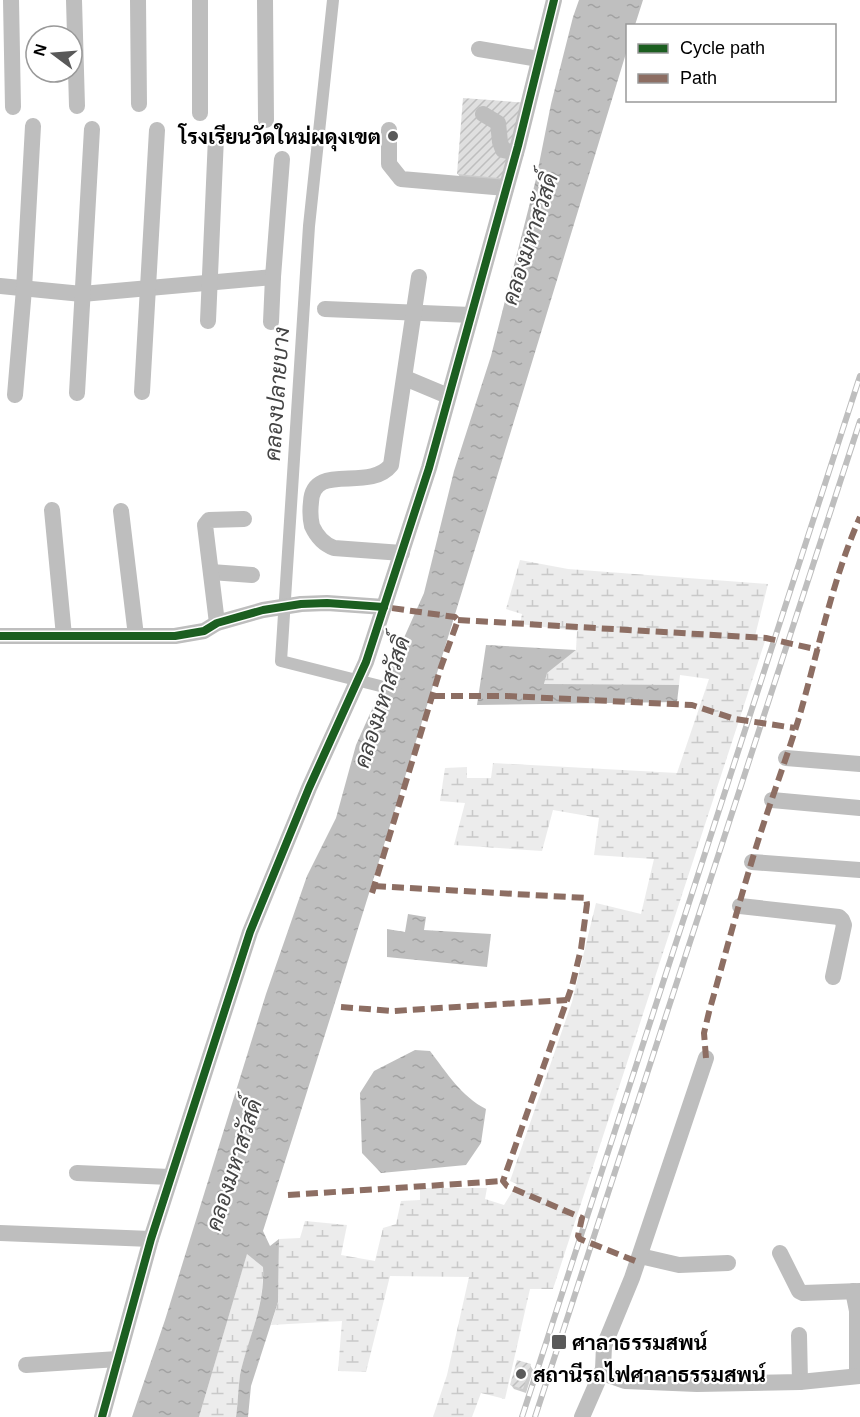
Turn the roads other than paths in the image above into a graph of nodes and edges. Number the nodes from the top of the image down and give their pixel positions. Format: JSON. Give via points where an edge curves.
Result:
{"nodes":[{"id":1,"x":11,"y":0,"type":"edge"},
{"id":2,"x":74,"y":0,"type":"edge"},
{"id":3,"x":138,"y":0,"type":"edge"},
{"id":4,"x":200,"y":0,"type":"edge"},
{"id":5,"x":265,"y":0,"type":"edge"},
{"id":6,"x":554,"y":0,"type":"edge"},
{"id":7,"x":479,"y":49,"type":"dead end"},
{"id":8,"x":539,"y":59,"type":"junction"},
{"id":9,"x":139,"y":104,"type":"dead end"},
{"id":10,"x":77,"y":106,"type":"dead end"},
{"id":11,"x":13,"y":107,"type":"dead end"},
{"id":12,"x":200,"y":113,"type":"dead end"},
{"id":13,"x":483,"y":114,"type":"dead end"},
{"id":14,"x":266,"y":120,"type":"dead end"},
{"id":15,"x":33,"y":126,"type":"dead end"},
{"id":16,"x":92,"y":129,"type":"dead end"},
{"id":17,"x":157,"y":130,"type":"dead end"},
{"id":18,"x":389,"y":130,"type":"dead end"},
{"id":19,"x":216,"y":137,"type":"dead end"},
{"id":20,"x":516,"y":153,"type":"junction"},
{"id":21,"x":282,"y":159,"type":"dead end"},
{"id":22,"x":506,"y":188,"type":"junction"},
{"id":23,"x":273,"y":277,"type":"junction"},
{"id":24,"x":419,"y":277,"type":"dead end"},
{"id":25,"x":210,"y":283,"type":"junction"},
{"id":26,"x":0,"y":286,"type":"edge"},
{"id":27,"x":147,"y":288,"type":"junction"},
{"id":28,"x":24,"y":289,"type":"junction"},
{"id":29,"x":82,"y":294,"type":"junction"},
{"id":30,"x":326,"y":309,"type":"dead end"},
{"id":31,"x":414,"y":314,"type":"junction"},
{"id":32,"x":471,"y":315,"type":"junction"},
{"id":33,"x":208,"y":321,"type":"dead end"},
{"id":34,"x":271,"y":322,"type":"dead end"},
{"id":35,"x":405,"y":378,"type":"junction"},
{"id":36,"x":142,"y":392,"type":"dead end"},
{"id":37,"x":77,"y":393,"type":"dead end"},
{"id":38,"x":15,"y":394,"type":"dead end"},
{"id":39,"x":448,"y":396,"type":"junction"},
{"id":40,"x":52,"y":510,"type":"dead end"},
{"id":41,"x":121,"y":511,"type":"dead end"},
{"id":42,"x":244,"y":519,"type":"dead end"},
{"id":43,"x":402,"y":553,"type":"junction"},
{"id":44,"x":211,"y":573,"type":"junction"},
{"id":45,"x":252,"y":574,"type":"dead end"},
{"id":46,"x":384,"y":607,"type":"junction"},
{"id":47,"x":218,"y":623,"type":"junction"},
{"id":48,"x":0,"y":636,"type":"edge"},
{"id":49,"x":64,"y":636,"type":"junction"},
{"id":50,"x":136,"y":636,"type":"junction"},
{"id":51,"x":786,"y":758,"type":"dead end"},
{"id":52,"x":860,"y":764,"type":"edge"},
{"id":53,"x":772,"y":800,"type":"dead end"},
{"id":54,"x":860,"y":808,"type":"edge"},
{"id":55,"x":752,"y":862,"type":"dead end"},
{"id":56,"x":860,"y":870,"type":"edge"},
{"id":57,"x":740,"y":906,"type":"dead end"},
{"id":58,"x":833,"y":977,"type":"dead end"},
{"id":59,"x":706,"y":1058,"type":"dead end"},
{"id":60,"x":77,"y":1173,"type":"dead end"},
{"id":61,"x":171,"y":1177,"type":"junction"},
{"id":62,"x":0,"y":1233,"type":"edge"},
{"id":63,"x":151,"y":1239,"type":"junction"},
{"id":64,"x":780,"y":1253,"type":"dead end"},
{"id":65,"x":640,"y":1256,"type":"junction"},
{"id":66,"x":728,"y":1263,"type":"dead end"},
{"id":67,"x":856,"y":1291,"type":"edge"},
{"id":68,"x":799,"y":1335,"type":"dead end"},
{"id":69,"x":118,"y":1359,"type":"junction"},
{"id":70,"x":26,"y":1365,"type":"dead end"},
{"id":71,"x":603,"y":1369,"type":"junction"},
{"id":72,"x":859,"y":1376,"type":"edge"},
{"id":73,"x":801,"y":1382,"type":"junction"},
{"id":74,"x":585,"y":1414,"type":"edge"},
{"id":75,"x":102,"y":1417,"type":"edge"}],
"edges":[{"from":1,"to":11,"type":"street"},
{"from":2,"to":10,"type":"street"},
{"from":3,"to":9,"type":"street"},
{"from":4,"to":12,"type":"street"},
{"from":5,"to":14,"type":"street"},
{"from":6,"to":8,"type":"street"},
{"from":7,"to":8,"type":"street"},
{"from":8,"to":20,"type":"street"},
{"from":13,"to":20,"type":"street","via":[[498,123],[503,150]]},
{"from":15,"to":28,"type":"street"},
{"from":16,"to":29,"type":"street"},
{"from":17,"to":27,"type":"street"},
{"from":18,"to":22,"type":"street","via":[[389,164],[401,179]]},
{"from":19,"to":25,"type":"street"},
{"from":20,"to":22,"type":"street"},
{"from":21,"to":23,"type":"street"},
{"from":22,"to":32,"type":"street"},
{"from":23,"to":25,"type":"street"},
{"from":23,"to":34,"type":"street"},
{"from":24,"to":31,"type":"street"},
{"from":25,"to":27,"type":"street"},
{"from":25,"to":33,"type":"street"},
{"from":26,"to":28,"type":"street"},
{"from":27,"to":29,"type":"street"},
{"from":27,"to":36,"type":"street"},
{"from":28,"to":29,"type":"street"},
{"from":28,"to":38,"type":"street"},
{"from":29,"to":37,"type":"street"},
{"from":30,"to":31,"type":"street"},
{"from":31,"to":32,"type":"street"},
{"from":31,"to":35,"type":"street"},
{"from":32,"to":39,"type":"street"},
{"from":35,"to":39,"type":"street"},
{"from":35,"to":43,"type":"street","via":[[391,465],[385,472],[366,479],[347,477],[318,485],[311,494],[310,518],[321,541],[334,548]]},
{"from":39,"to":43,"type":"street"},
{"from":40,"to":49,"type":"street"},
{"from":41,"to":50,"type":"street"},
{"from":42,"to":44,"type":"street","via":[[206,522]]},
{"from":43,"to":46,"type":"street"},
{"from":44,"to":45,"type":"street"},
{"from":44,"to":47,"type":"street"},
{"from":46,"to":47,"type":"street","via":[[301,604]]},
{"from":46,"to":61,"type":"street","via":[[366,662],[250,932]]},
{"from":47,"to":50,"type":"street","via":[[204,631],[175,636]]},
{"from":48,"to":49,"type":"street"},
{"from":49,"to":50,"type":"street"},
{"from":51,"to":52,"type":"street"},
{"from":53,"to":54,"type":"street"},
{"from":55,"to":56,"type":"street"},
{"from":57,"to":58,"type":"street","via":[[839,917],[844,926]]},
{"from":59,"to":65,"type":"street"},
{"from":60,"to":61,"type":"street"},
{"from":61,"to":63,"type":"street"},
{"from":62,"to":63,"type":"street"},
{"from":63,"to":69,"type":"street"},
{"from":64,"to":67,"type":"street","via":[[799,1291]]},
{"from":65,"to":66,"type":"street","via":[[679,1265]]},
{"from":65,"to":71,"type":"street","via":[[604,1346]]},
{"from":67,"to":72,"type":"street"},
{"from":68,"to":73,"type":"street"},
{"from":69,"to":70,"type":"street"},
{"from":69,"to":75,"type":"street"},
{"from":71,"to":73,"type":"street","via":[[625,1381]]},
{"from":71,"to":74,"type":"street"},
{"from":72,"to":73,"type":"street"}]}
